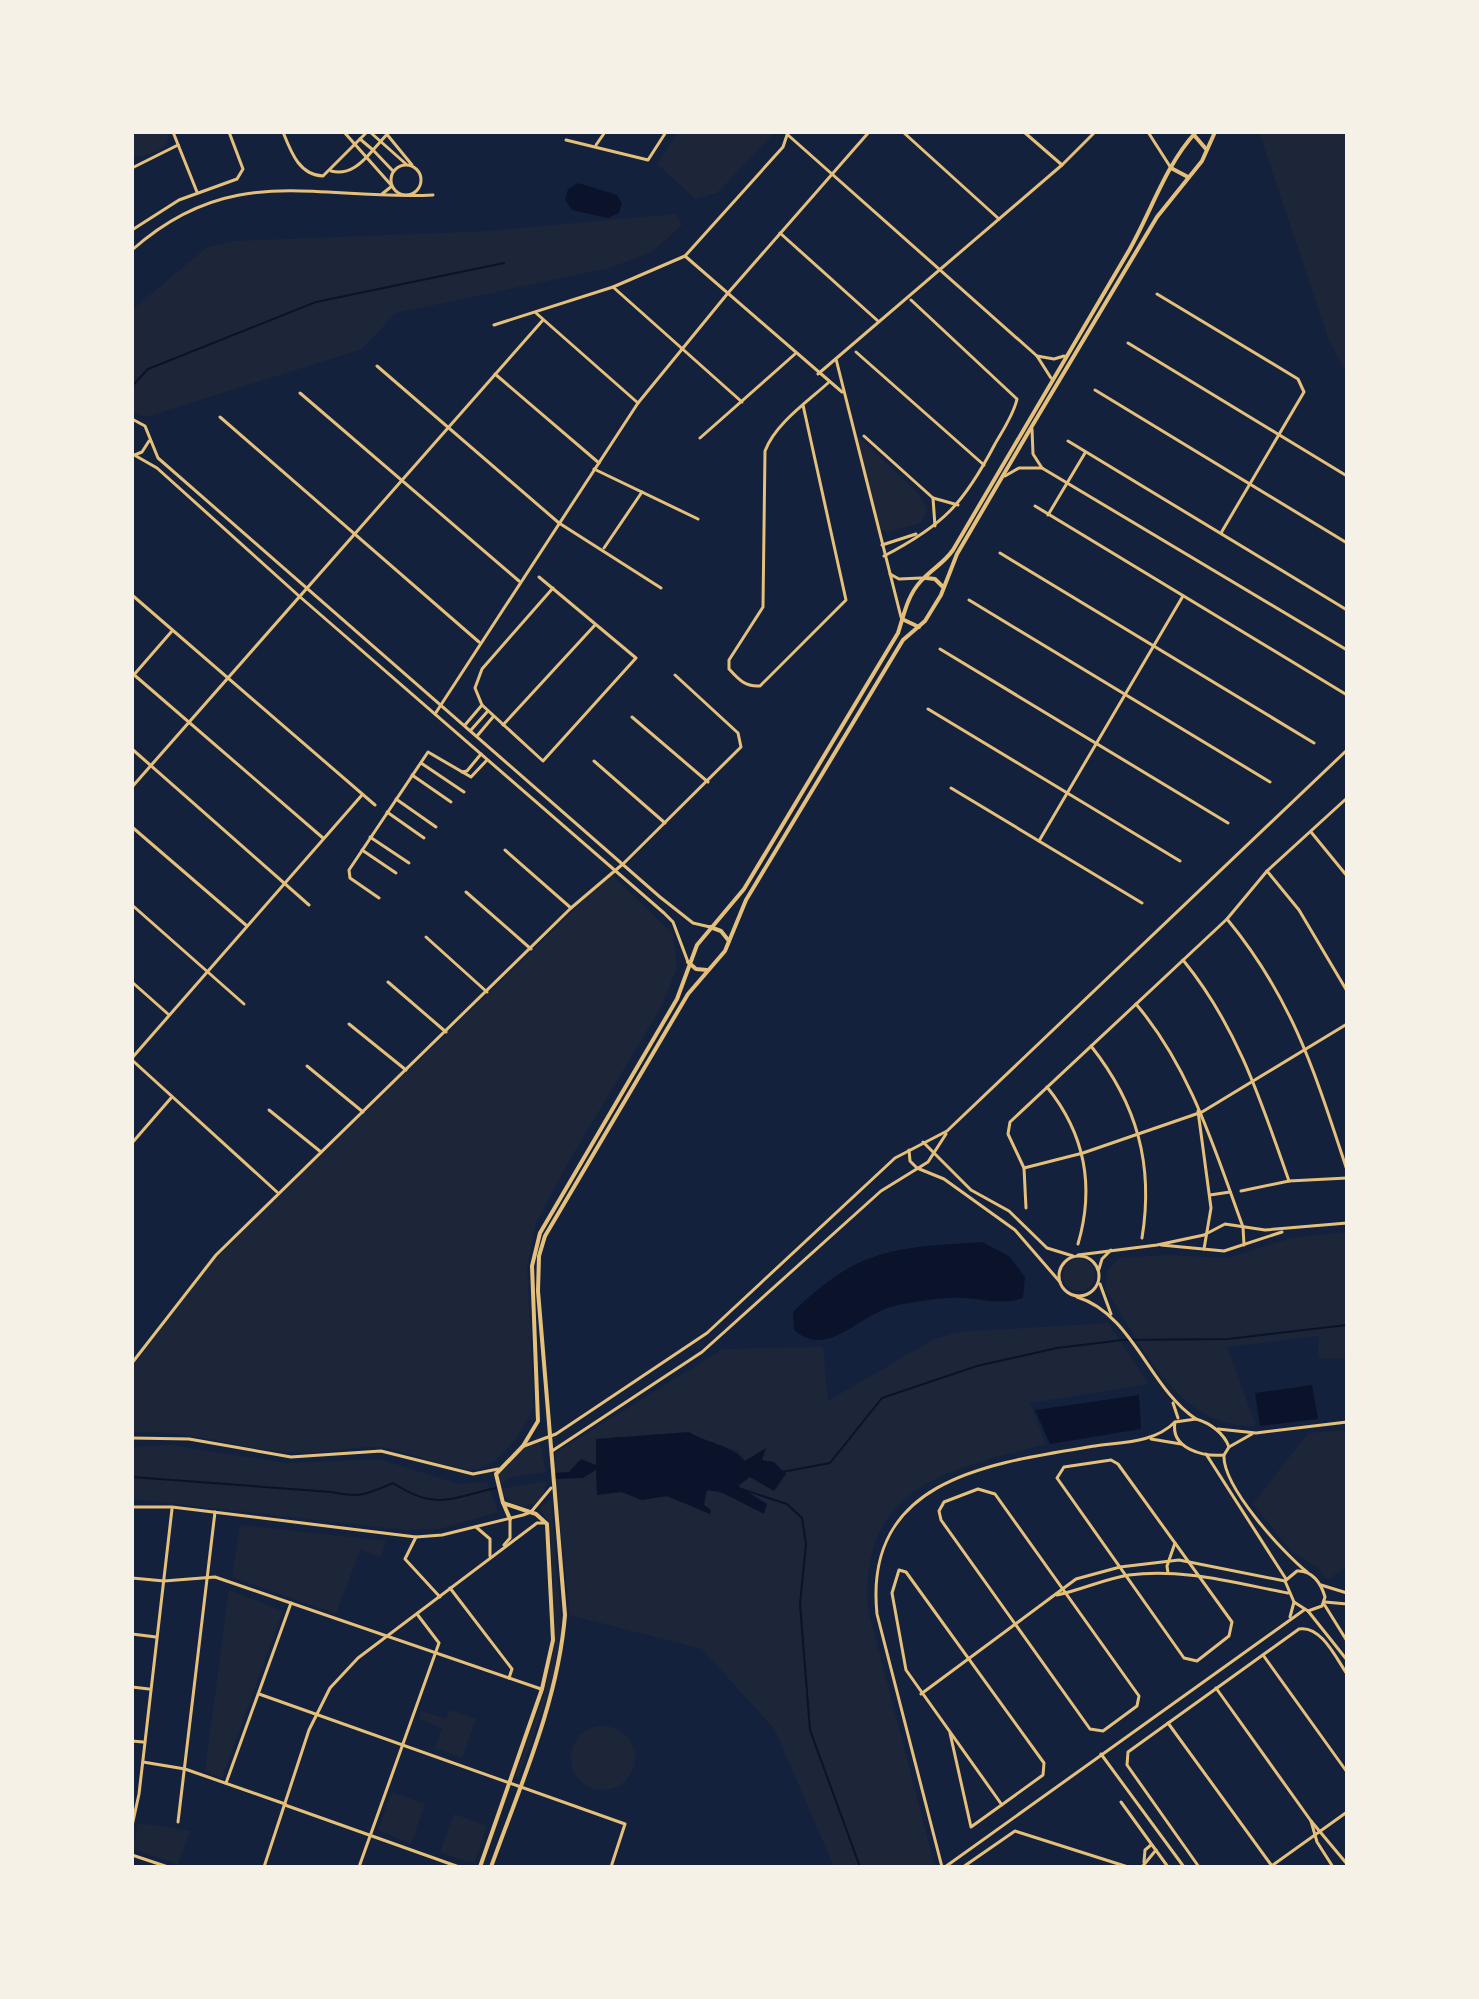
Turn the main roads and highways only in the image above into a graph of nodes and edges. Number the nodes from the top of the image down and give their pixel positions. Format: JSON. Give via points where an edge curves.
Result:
{"nodes":[{"id":1,"x":1215,"y":132,"type":"edge"},
{"id":2,"x":1194,"y":133,"type":"edge"},
{"id":3,"x":1206,"y":149,"type":"junction"},
{"id":4,"x":1171,"y":168,"type":"junction"},
{"id":5,"x":1188,"y":177,"type":"junction"},
{"id":6,"x":924,"y":578,"type":"junction"},
{"id":7,"x":943,"y":588,"type":"junction"},
{"id":8,"x":901,"y":617,"type":"junction"},
{"id":9,"x":919,"y":627,"type":"junction"},
{"id":10,"x":710,"y":927,"type":"junction"},
{"id":11,"x":729,"y":941,"type":"junction"},
{"id":12,"x":688,"y":962,"type":"junction"},
{"id":13,"x":710,"y":969,"type":"junction"},
{"id":14,"x":503,"y":1503,"type":"junction"},
{"id":15,"x":510,"y":1519,"type":"road end"},
{"id":16,"x":480,"y":1867,"type":"edge"},
{"id":17,"x":491,"y":1867,"type":"edge"}],
"edges":[{"from":1,"to":3,"type":"main road"},
{"from":2,"to":3,"type":"main road"},
{"from":2,"to":4,"type":"main road"},
{"from":3,"to":5,"type":"main road"},
{"from":4,"to":5,"type":"main road"},
{"from":4,"to":6,"type":"main road","via":[[1129,251],[953,550]]},
{"from":5,"to":7,"type":"main road","via":[[1157,217],[1032,426],[952,563]]},
{"from":6,"to":7,"type":"main road","via":[[935,579]]},
{"from":6,"to":8,"type":"main road"},
{"from":7,"to":9,"type":"main road"},
{"from":8,"to":9,"type":"main road"},
{"from":8,"to":10,"type":"main road","via":[[898,633],[744,889]]},
{"from":9,"to":11,"type":"main road","via":[[903,640],[855,718],[746,900]]},
{"from":10,"to":11,"type":"main road"},
{"from":10,"to":12,"type":"main road"},
{"from":11,"to":13,"type":"main road"},
{"from":12,"to":13,"type":"main road","via":[[696,969]]},
{"from":12,"to":14,"type":"main road","via":[[677,999],[535,1245],[532,1290],[540,1410],[523,1446],[498,1469]]},
{"from":13,"to":17,"type":"main road","via":[[682,1004],[541,1246],[538,1291],[565,1615],[552,1690]]},
{"from":14,"to":15,"type":"main road"},
{"from":14,"to":16,"type":"main road","via":[[547,1524],[553,1640],[542,1689]]}]}
